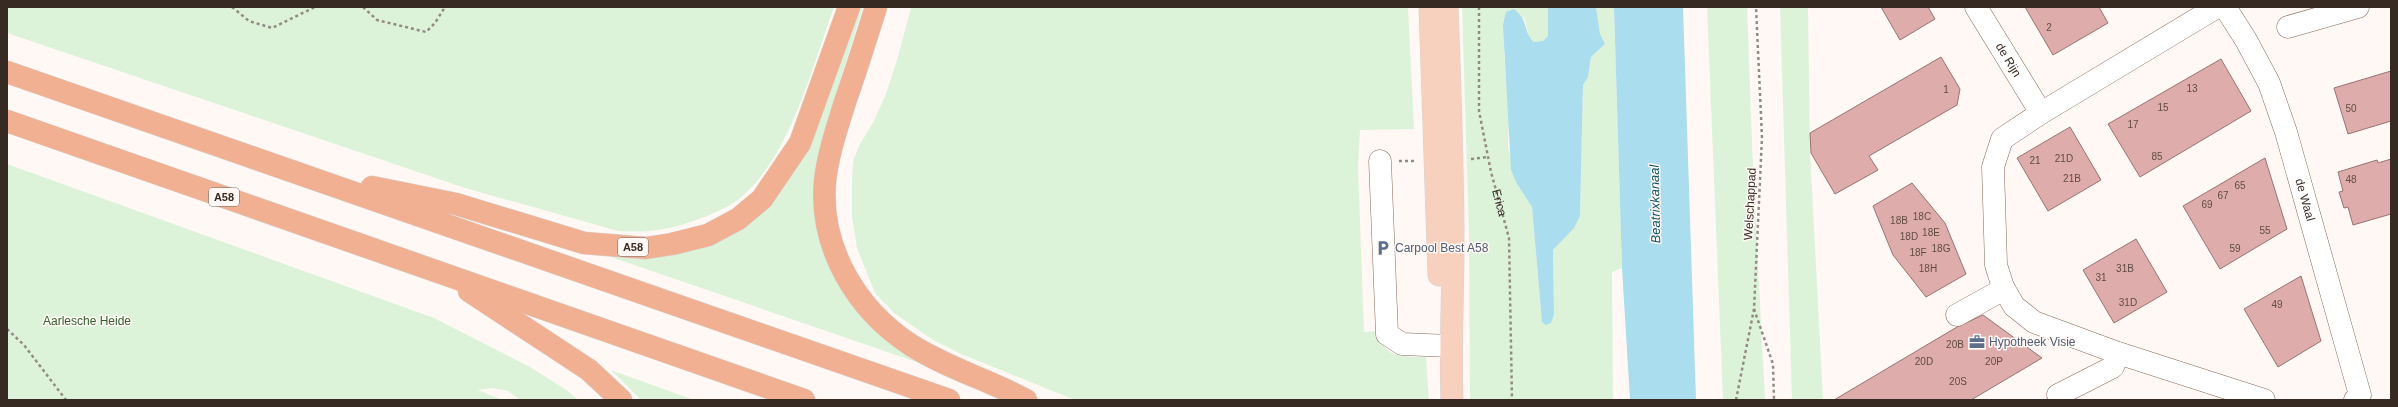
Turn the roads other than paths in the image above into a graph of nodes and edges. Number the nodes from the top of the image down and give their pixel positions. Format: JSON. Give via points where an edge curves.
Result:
{"nodes":[{"id":1,"x":849,"y":7,"type":"edge"},
{"id":2,"x":876,"y":7,"type":"edge"},
{"id":3,"x":1430,"y":7,"type":"edge"},
{"id":4,"x":1446,"y":7,"type":"edge"},
{"id":5,"x":1976,"y":7,"type":"edge"},
{"id":6,"x":2217,"y":7,"type":"edge"},
{"id":7,"x":2225,"y":7,"type":"edge"},
{"id":8,"x":2358,"y":7,"type":"edge"},
{"id":9,"x":2288,"y":27,"type":"dead end"},
{"id":10,"x":7,"y":72,"type":"edge"},
{"id":11,"x":2041,"y":113,"type":"junction"},
{"id":12,"x":7,"y":122,"type":"edge"},
{"id":13,"x":1380,"y":161,"type":"dead end"},
{"id":14,"x":288,"y":170,"type":"junction"},
{"id":15,"x":441,"y":272,"type":"junction"},
{"id":16,"x":2004,"y":289,"type":"junction"},
{"id":17,"x":1957,"y":314,"type":"dead end"},
{"id":18,"x":1450,"y":346,"type":"junction"},
{"id":19,"x":2118,"y":353,"type":"junction"},
{"id":20,"x":2058,"y":394,"type":"dead end"},
{"id":21,"x":621,"y":400,"type":"edge"},
{"id":22,"x":804,"y":400,"type":"edge"},
{"id":23,"x":949,"y":400,"type":"edge"},
{"id":24,"x":1026,"y":400,"type":"edge"},
{"id":25,"x":1452,"y":400,"type":"edge"},
{"id":26,"x":2264,"y":400,"type":"edge"},
{"id":27,"x":2355,"y":400,"type":"edge"}],
"edges":[{"from":1,"to":14,"type":"highway","number":"A58","via":[[800,143],[762,199],[738,219],[708,235],[646,248],[584,243],[456,204]]},
{"from":2,"to":24,"type":"highway","via":[[834,138],[828,166],[825,202],[835,252],[853,289],[883,324],[930,356]]},
{"from":3,"to":18,"type":"main road","via":[[1439,281]]},
{"from":4,"to":18,"type":"main road","via":[[1453,160]]},
{"from":5,"to":11,"type":"street","name":"de Rijn"},
{"from":6,"to":11,"type":"street"},
{"from":7,"to":27,"type":"street","name":"de Waal","via":[[2269,83],[2286,132],[2360,394]]},
{"from":8,"to":9,"type":"street"},
{"from":10,"to":14,"type":"highway","number":"A58"},
{"from":11,"to":16,"type":"street","via":[[2002,139],[1993,167],[1996,264]]},
{"from":12,"to":15,"type":"highway","number":"A58"},
{"from":13,"to":18,"type":"street","via":[[1387,334],[1402,344]]},
{"from":14,"to":23,"type":"highway","number":"A58"},
{"from":15,"to":21,"type":"highway","number":"A58","via":[[589,370]]},
{"from":15,"to":22,"type":"highway","number":"A58"},
{"from":16,"to":17,"type":"street"},
{"from":16,"to":19,"type":"street","via":[[2014,306],[2034,322]]},
{"from":18,"to":25,"type":"main road"},
{"from":19,"to":20,"type":"street","via":[[2113,367]]},
{"from":19,"to":26,"type":"street"}]}
